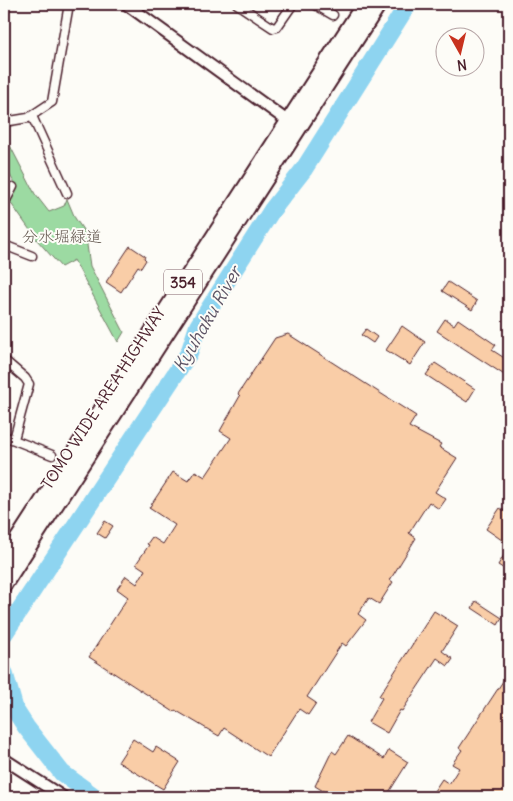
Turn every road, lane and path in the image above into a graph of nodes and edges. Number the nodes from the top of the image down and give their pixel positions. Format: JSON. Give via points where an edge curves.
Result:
{"nodes":[{"id":1,"x":69,"y":4,"type":"edge"},
{"id":2,"x":126,"y":4,"type":"edge"},
{"id":3,"x":237,"y":4,"type":"edge"},
{"id":4,"x":292,"y":4,"type":"edge"},
{"id":5,"x":314,"y":4,"type":"edge"},
{"id":6,"x":364,"y":4,"type":"edge"},
{"id":7,"x":379,"y":4,"type":"edge"},
{"id":8,"x":332,"y":15,"type":"dead end"},
{"id":9,"x":32,"y":116,"type":"junction"},
{"id":10,"x":4,"y":122,"type":"edge"},
{"id":11,"x":293,"y":125,"type":"junction"},
{"id":12,"x":13,"y":187,"type":"dead end"},
{"id":13,"x":67,"y":192,"type":"dead end"},
{"id":14,"x":4,"y":204,"type":"edge"},
{"id":15,"x":4,"y":245,"type":"edge"},
{"id":16,"x":32,"y":256,"type":"dead end"},
{"id":17,"x":4,"y":360,"type":"edge"},
{"id":18,"x":4,"y":436,"type":"edge"},
{"id":19,"x":14,"y":439,"type":"junction"},
{"id":20,"x":52,"y":455,"type":"dead end"},
{"id":21,"x":4,"y":560,"type":"edge"},
{"id":22,"x":4,"y":585,"type":"edge"},
{"id":23,"x":4,"y":759,"type":"edge"},
{"id":24,"x":63,"y":797,"type":"edge"}],
"edges":[{"from":1,"to":9,"type":"street","via":[[52,100]]},
{"from":2,"to":11,"type":"street"},
{"from":3,"to":4,"type":"street","via":[[273,28],[277,27]]},
{"from":5,"to":8,"type":"street"},
{"from":6,"to":11,"type":"highway","name":"TOMO WIDE AREA HIGHWAY","number":"354"},
{"from":7,"to":11,"type":"highway","name":"TOMO WIDE AREA HIGHWAY","number":"354"},
{"from":9,"to":10,"type":"street"},
{"from":9,"to":13,"type":"street"},
{"from":11,"to":21,"type":"highway","name":"TOMO WIDE AREA HIGHWAY","number":"354"},
{"from":11,"to":22,"type":"highway","name":"TOMO WIDE AREA HIGHWAY","number":"354"},
{"from":12,"to":14,"type":"street"},
{"from":15,"to":16,"type":"street"},
{"from":17,"to":19,"type":"street","via":[[29,384]]},
{"from":18,"to":19,"type":"street"},
{"from":19,"to":20,"type":"street"},
{"from":23,"to":24,"type":"street"}]}
